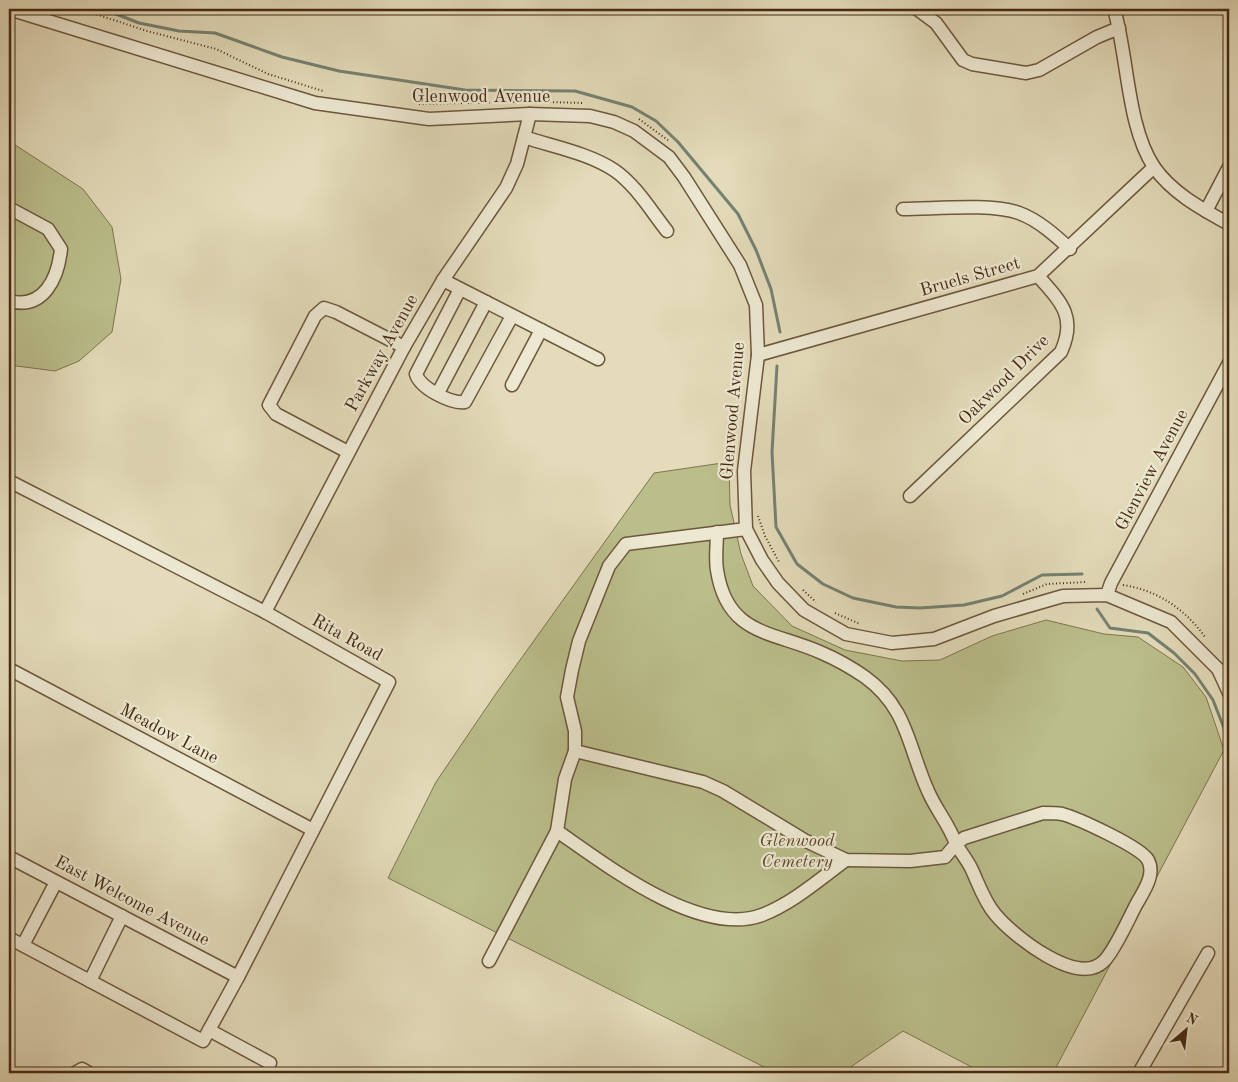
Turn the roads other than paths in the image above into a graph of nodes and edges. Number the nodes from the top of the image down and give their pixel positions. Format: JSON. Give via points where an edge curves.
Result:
{"nodes":[{"id":1,"x":9,"y":9,"type":"edge"},
{"id":2,"x":917,"y":9,"type":"edge"},
{"id":3,"x":1114,"y":9,"type":"edge"},
{"id":4,"x":1120,"y":28,"type":"junction"},
{"id":5,"x":530,"y":114,"type":"junction"},
{"id":6,"x":524,"y":137,"type":"junction"},
{"id":7,"x":1154,"y":167,"type":"junction"},
{"id":8,"x":1229,"y":167,"type":"edge"},
{"id":9,"x":9,"y":208,"type":"edge"},
{"id":10,"x":903,"y":209,"type":"dead end"},
{"id":11,"x":1206,"y":211,"type":"junction"},
{"id":12,"x":1229,"y":224,"type":"edge"},
{"id":13,"x":667,"y":231,"type":"dead end"},
{"id":14,"x":1070,"y":248,"type":"junction"},
{"id":15,"x":1038,"y":276,"type":"junction"},
{"id":16,"x":443,"y":280,"type":"junction"},
{"id":17,"x":460,"y":289,"type":"junction"},
{"id":18,"x":9,"y":301,"type":"edge"},
{"id":19,"x":486,"y":302,"type":"junction"},
{"id":20,"x":512,"y":316,"type":"junction"},
{"id":21,"x":541,"y":330,"type":"junction"},
{"id":22,"x":404,"y":347,"type":"junction"},
{"id":23,"x":758,"y":355,"type":"junction"},
{"id":24,"x":598,"y":359,"type":"dead end"},
{"id":25,"x":1229,"y":363,"type":"edge"},
{"id":26,"x":512,"y":384,"type":"dead end"},
{"id":27,"x":438,"y":393,"type":"junction"},
{"id":28,"x":348,"y":452,"type":"junction"},
{"id":29,"x":9,"y":481,"type":"edge"},
{"id":30,"x":910,"y":496,"type":"dead end"},
{"id":31,"x":746,"y":528,"type":"junction"},
{"id":32,"x":717,"y":532,"type":"junction"},
{"id":33,"x":1109,"y":589,"type":"junction"},
{"id":34,"x":265,"y":612,"type":"junction"},
{"id":35,"x":9,"y":669,"type":"edge"},
{"id":36,"x":1229,"y":693,"type":"edge"},
{"id":37,"x":575,"y":751,"type":"junction"},
{"id":38,"x":313,"y":830,"type":"junction"},
{"id":39,"x":557,"y":831,"type":"junction"},
{"id":40,"x":956,"y":844,"type":"junction"},
{"id":41,"x":9,"y":857,"type":"edge"},
{"id":42,"x":846,"y":860,"type":"junction"},
{"id":43,"x":56,"y":882,"type":"junction"},
{"id":44,"x":122,"y":916,"type":"junction"},
{"id":45,"x":9,"y":938,"type":"edge"},
{"id":46,"x":22,"y":945,"type":"junction"},
{"id":47,"x":1208,"y":953,"type":"dead end"},
{"id":48,"x":489,"y":961,"type":"dead end"},
{"id":49,"x":238,"y":977,"type":"junction"},
{"id":50,"x":90,"y":981,"type":"junction"},
{"id":51,"x":206,"y":1036,"type":"junction"},
{"id":52,"x":270,"y":1063,"type":"dead end"},
{"id":53,"x":75,"y":1073,"type":"edge"},
{"id":54,"x":90,"y":1073,"type":"edge"},
{"id":55,"x":1139,"y":1073,"type":"edge"}],
"edges":[{"from":1,"to":5,"type":"street","name":"Glenwood Avenue","via":[[315,103],[429,119]]},
{"from":2,"to":4,"type":"street","via":[[936,23],[963,60],[1018,74],[1039,70],[1097,37]]},
{"from":3,"to":4,"type":"street"},
{"from":4,"to":7,"type":"street","via":[[1136,123]]},
{"from":5,"to":6,"type":"street","name":"Parkway Avenue"},
{"from":5,"to":23,"type":"street","name":"Glenwood Avenue","via":[[590,116],[614,122],[651,142],[669,157],[740,265],[756,305]]},
{"from":6,"to":13,"type":"street","via":[[590,158],[615,170]]},
{"from":6,"to":16,"type":"street","name":"Parkway Avenue","via":[[506,188]]},
{"from":7,"to":11,"type":"street","via":[[1177,191]]},
{"from":7,"to":14,"type":"street","name":"Bruels Street"},
{"from":8,"to":11,"type":"street"},
{"from":9,"to":18,"type":"street","via":[[48,229],[61,249],[59,270],[49,288],[30,302]]},
{"from":10,"to":14,"type":"street","via":[[1018,212]]},
{"from":11,"to":12,"type":"street"},
{"from":14,"to":15,"type":"street","name":"Bruels Street"},
{"from":15,"to":23,"type":"street","name":"Bruels Street"},
{"from":15,"to":30,"type":"street","name":"Oakwood Drive","via":[[1063,305],[1068,336],[1061,352]]},
{"from":16,"to":17,"type":"street"},
{"from":16,"to":22,"type":"street","name":"Parkway Avenue"},
{"from":17,"to":19,"type":"street"},
{"from":17,"to":27,"type":"street","via":[[416,374],[422,384]]},
{"from":19,"to":20,"type":"street"},
{"from":19,"to":27,"type":"street"},
{"from":20,"to":21,"type":"street"},
{"from":20,"to":27,"type":"street","via":[[465,402],[458,403]]},
{"from":21,"to":24,"type":"street"},
{"from":21,"to":26,"type":"street"},
{"from":22,"to":28,"type":"street","name":"Parkway Avenue"},
{"from":22,"to":28,"type":"street","via":[[330,310],[324,308],[315,316],[269,405],[276,414]]},
{"from":23,"to":31,"type":"street","name":"Glenwood Avenue","via":[[744,471]]},
{"from":25,"to":33,"type":"street","name":"Glenview Avenue"},
{"from":28,"to":34,"type":"street","name":"Parkway Avenue"},
{"from":29,"to":34,"type":"street","name":"Rita Road"},
{"from":31,"to":32,"type":"street"},
{"from":31,"to":33,"type":"street","name":"Glenwood Avenue","via":[[778,583],[804,610],[846,634],[892,643],[934,639],[994,616],[1063,596]]},
{"from":32,"to":37,"type":"street","via":[[626,544],[609,566],[579,641],[567,697],[575,731]]},
{"from":32,"to":40,"type":"street","via":[[716,569],[724,597],[738,617],[758,632],[822,653],[865,677],[894,705],[911,741],[928,791]]},
{"from":33,"to":36,"type":"street","name":"Glenwood Avenue","via":[[1171,622],[1218,669]]},
{"from":34,"to":38,"type":"street","name":"Rita Road","via":[[389,682]]},
{"from":35,"to":38,"type":"street","name":"Meadow Lane"},
{"from":37,"to":39,"type":"street","via":[[565,779]]},
{"from":37,"to":42,"type":"street","via":[[703,782],[722,790],[804,840]]},
{"from":38,"to":49,"type":"street","name":"Rita Road"},
{"from":39,"to":42,"type":"street","via":[[635,885],[719,919],[739,920],[763,914],[804,891]]},
{"from":39,"to":48,"type":"street"},
{"from":40,"to":40,"type":"street","via":[[964,838],[1043,813],[1059,813],[1144,855],[1151,870],[1149,881],[1104,961],[1090,969],[1074,968],[1054,960],[1026,941],[996,915]]},
{"from":40,"to":42,"type":"street","via":[[945,857],[910,861]]},
{"from":41,"to":43,"type":"street","name":"East Welcome Avenue"},
{"from":43,"to":44,"type":"street","name":"East Welcome Avenue"},
{"from":43,"to":46,"type":"street"},
{"from":44,"to":49,"type":"street","name":"East Welcome Avenue"},
{"from":44,"to":50,"type":"street"},
{"from":45,"to":46,"type":"street"},
{"from":46,"to":50,"type":"street"},
{"from":47,"to":55,"type":"street"},
{"from":49,"to":51,"type":"street","name":"Rita Road"},
{"from":50,"to":51,"type":"street"},
{"from":51,"to":52,"type":"street"},
{"from":53,"to":54,"type":"street","via":[[82,1069]]}]}
